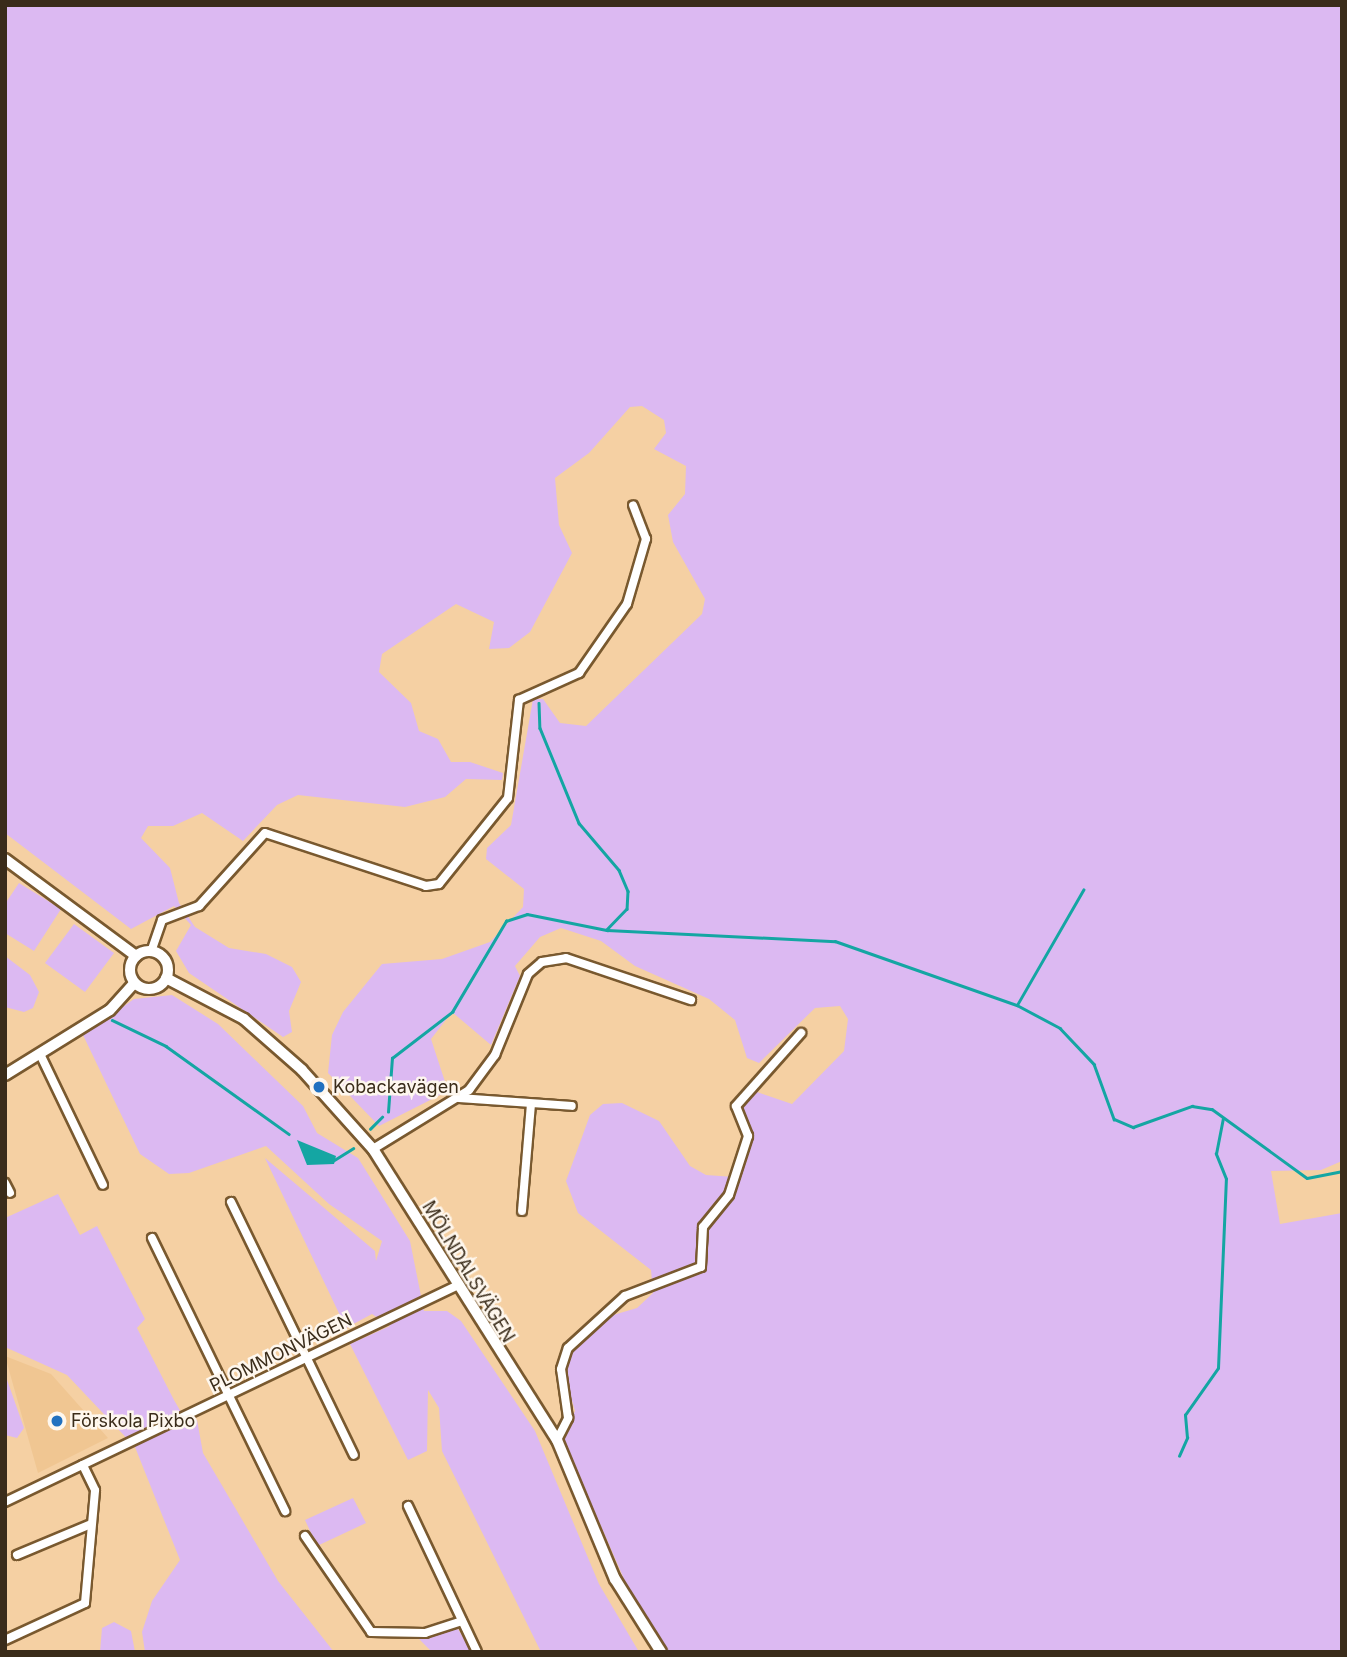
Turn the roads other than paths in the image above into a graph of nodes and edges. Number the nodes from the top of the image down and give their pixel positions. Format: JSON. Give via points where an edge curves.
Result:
{"nodes":[{"id":1,"x":633,"y":505,"type":"dead end"},
{"id":2,"x":5,"y":859,"type":"edge"},
{"id":3,"x":151,"y":951,"type":"junction"},
{"id":4,"x":136,"y":956,"type":"junction"},
{"id":5,"x":166,"y":978,"type":"junction"},
{"id":6,"x":134,"y":983,"type":"junction"},
{"id":7,"x":691,"y":1000,"type":"dead end"},
{"id":8,"x":801,"y":1033,"type":"dead end"},
{"id":9,"x":40,"y":1054,"type":"junction"},
{"id":10,"x":5,"y":1076,"type":"edge"},
{"id":11,"x":459,"y":1098,"type":"junction"},
{"id":12,"x":531,"y":1104,"type":"junction"},
{"id":13,"x":572,"y":1106,"type":"dead end"},
{"id":14,"x":373,"y":1149,"type":"junction"},
{"id":15,"x":5,"y":1183,"type":"edge"},
{"id":16,"x":103,"y":1185,"type":"dead end"},
{"id":17,"x":10,"y":1193,"type":"dead end"},
{"id":18,"x":231,"y":1202,"type":"dead end"},
{"id":19,"x":522,"y":1211,"type":"dead end"},
{"id":20,"x":152,"y":1238,"type":"dead end"},
{"id":21,"x":456,"y":1286,"type":"junction"},
{"id":22,"x":306,"y":1358,"type":"junction"},
{"id":23,"x":229,"y":1396,"type":"junction"},
{"id":24,"x":557,"y":1440,"type":"junction"},
{"id":25,"x":354,"y":1455,"type":"dead end"},
{"id":26,"x":83,"y":1465,"type":"junction"},
{"id":27,"x":5,"y":1502,"type":"edge"},
{"id":28,"x":408,"y":1506,"type":"dead end"},
{"id":29,"x":285,"y":1511,"type":"dead end"},
{"id":30,"x":91,"y":1524,"type":"junction"},
{"id":31,"x":304,"y":1536,"type":"dead end"},
{"id":32,"x":17,"y":1555,"type":"dead end"},
{"id":33,"x":462,"y":1621,"type":"junction"},
{"id":34,"x":5,"y":1640,"type":"edge"},
{"id":35,"x":477,"y":1652,"type":"edge"},
{"id":36,"x":661,"y":1652,"type":"edge"}],
"edges":[{"from":1,"to":3,"type":"street","via":[[646,539],[627,604],[579,673],[519,700],[508,799],[439,884],[426,886],[265,833],[192,912],[162,920]]},
{"from":2,"to":4,"type":"street"},
{"from":3,"to":4,"type":"street"},
{"from":3,"to":5,"type":"street","via":[[165,961]]},
{"from":4,"to":6,"type":"street","via":[[130,971]]},
{"from":5,"to":6,"type":"street","via":[[152,989]]},
{"from":5,"to":14,"type":"street","name":"MÖLNDALSVÄGEN","via":[[244,1019],[290,1058]]},
{"from":6,"to":9,"type":"street","via":[[110,1010]]},
{"from":7,"to":11,"type":"street","via":[[566,958],[542,962],[523,984],[495,1055]]},
{"from":8,"to":24,"type":"street","via":[[736,1106],[748,1136],[729,1195],[702,1227],[701,1267],[625,1296],[568,1348],[561,1374],[568,1418]]},
{"from":9,"to":10,"type":"street"},
{"from":9,"to":16,"type":"street"},
{"from":11,"to":12,"type":"street"},
{"from":11,"to":14,"type":"street"},
{"from":12,"to":13,"type":"street"},
{"from":12,"to":19,"type":"street"},
{"from":14,"to":21,"type":"street","name":"MÖLNDALSVÄGEN"},
{"from":15,"to":17,"type":"street"},
{"from":18,"to":22,"type":"street"},
{"from":20,"to":23,"type":"street"},
{"from":21,"to":22,"type":"street","name":"PLOMMONVÄGEN"},
{"from":21,"to":24,"type":"street","name":"MÖLNDALSVÄGEN"},
{"from":22,"to":23,"type":"street","name":"PLOMMONVÄGEN"},
{"from":22,"to":25,"type":"street"},
{"from":23,"to":26,"type":"street","name":"PLOMMONVÄGEN"},
{"from":23,"to":29,"type":"street"},
{"from":24,"to":36,"type":"street","name":"MÖLNDALSVÄGEN","via":[[615,1579]]},
{"from":26,"to":27,"type":"street","name":"PLOMMONVÄGEN"},
{"from":26,"to":30,"type":"street","via":[[94,1490]]},
{"from":28,"to":33,"type":"street"},
{"from":30,"to":32,"type":"street"},
{"from":30,"to":34,"type":"street","via":[[85,1603]]},
{"from":31,"to":33,"type":"street","via":[[371,1632],[425,1633]]},
{"from":33,"to":35,"type":"street"}]}
